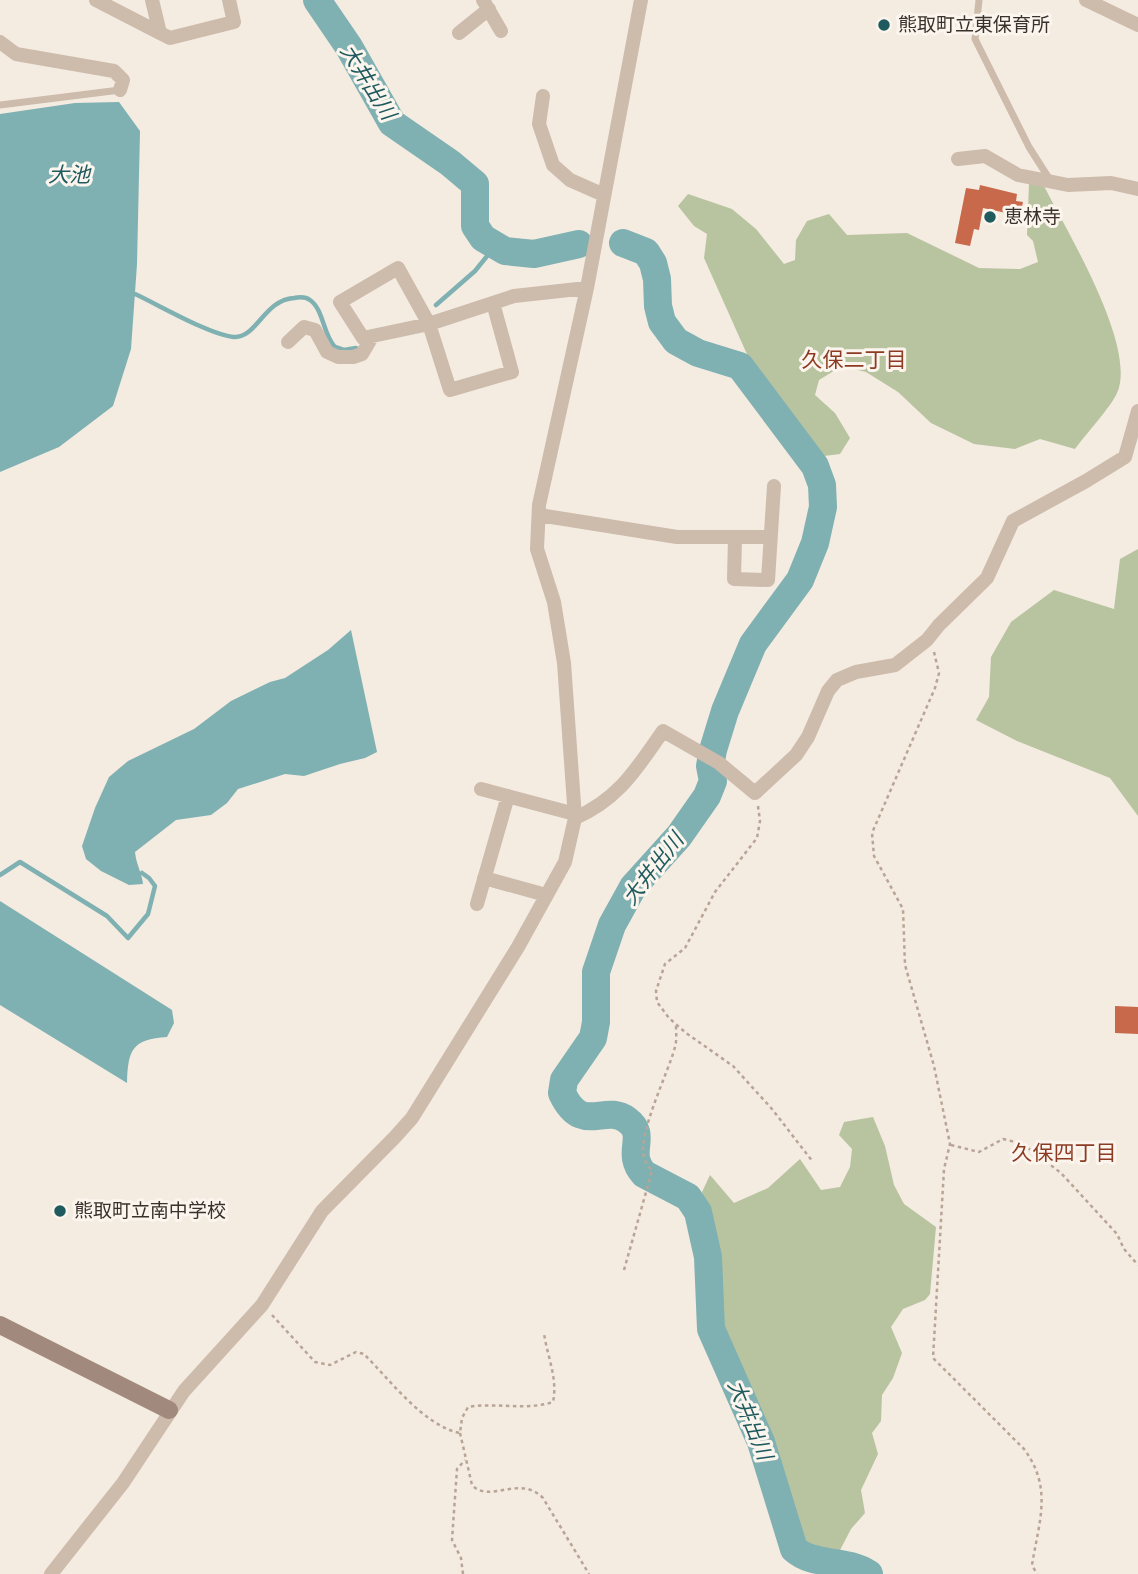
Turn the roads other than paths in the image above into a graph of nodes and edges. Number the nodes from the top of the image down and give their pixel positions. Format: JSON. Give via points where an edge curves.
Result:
{"nodes":[{"id":1,"x":96,"y":0,"type":"edge"},
{"id":2,"x":152,"y":0,"type":"edge"},
{"id":3,"x":229,"y":0,"type":"edge"},
{"id":4,"x":641,"y":0,"type":"edge"},
{"id":5,"x":979,"y":0,"type":"edge"},
{"id":6,"x":1086,"y":0,"type":"edge"},
{"id":7,"x":486,"y":5,"type":"edge"},
{"id":8,"x":1138,"y":25,"type":"edge"},
{"id":9,"x":501,"y":31,"type":"dead end"},
{"id":10,"x":160,"y":33,"type":"junction"},
{"id":11,"x":459,"y":33,"type":"dead end"},
{"id":12,"x":0,"y":42,"type":"edge"},
{"id":13,"x":120,"y":90,"type":"joint"},
{"id":14,"x":543,"y":96,"type":"dead end"},
{"id":15,"x":0,"y":106,"type":"edge"},
{"id":16,"x":958,"y":159,"type":"dead end"},
{"id":17,"x":1051,"y":183,"type":"junction"},
{"id":18,"x":1138,"y":190,"type":"edge"},
{"id":19,"x":604,"y":195,"type":"junction"},
{"id":20,"x":587,"y":288,"type":"junction"},
{"id":21,"x":493,"y":303,"type":"junction"},
{"id":22,"x":429,"y":324,"type":"junction"},
{"id":23,"x":372,"y":337,"type":"junction"},
{"id":24,"x":288,"y":342,"type":"dead end"},
{"id":25,"x":1138,"y":411,"type":"edge"},
{"id":26,"x":774,"y":486,"type":"dead end"},
{"id":27,"x":539,"y":515,"type":"junction"},
{"id":28,"x":735,"y":537,"type":"junction"},
{"id":29,"x":770,"y":537,"type":"junction"},
{"id":30,"x":481,"y":789,"type":"dead end"},
{"id":31,"x":508,"y":796,"type":"junction"},
{"id":32,"x":575,"y":816,"type":"junction"},
{"id":33,"x":484,"y":878,"type":"junction"},
{"id":34,"x":546,"y":895,"type":"junction"},
{"id":35,"x":477,"y":904,"type":"dead end"},
{"id":36,"x":0,"y":1325,"type":"edge"},
{"id":37,"x":169,"y":1410,"type":"junction"},
{"id":38,"x":51,"y":1574,"type":"edge"}],
"edges":[{"from":1,"to":10,"type":"street"},
{"from":2,"to":10,"type":"street"},
{"from":3,"to":10,"type":"street","via":[[234,22],[170,38]]},
{"from":4,"to":19,"type":"street"},
{"from":5,"to":17,"type":"lane","via":[[975,39]]},
{"from":6,"to":8,"type":"street"},
{"from":7,"to":9,"type":"street"},
{"from":7,"to":11,"type":"street"},
{"from":12,"to":13,"type":"street","via":[[16,54],[114,71],[123,80]]},
{"from":13,"to":15,"type":"lane"},
{"from":14,"to":19,"type":"street","via":[[539,124],[553,165],[570,180]]},
{"from":16,"to":17,"type":"street","via":[[985,156],[1018,175]]},
{"from":17,"to":18,"type":"street","via":[[1111,183]]},
{"from":19,"to":20,"type":"street"},
{"from":20,"to":21,"type":"street","via":[[514,296]]},
{"from":20,"to":27,"type":"street"},
{"from":21,"to":22,"type":"street"},
{"from":21,"to":22,"type":"street","via":[[512,372],[450,390]]},
{"from":22,"to":23,"type":"street"},
{"from":22,"to":23,"type":"street","via":[[398,268],[340,302],[363,338]]},
{"from":23,"to":24,"type":"street","via":[[362,354],[353,357],[327,352],[315,330],[304,327]]},
{"from":25,"to":32,"type":"street","via":[[1125,457],[1013,521],[987,578],[927,640],[895,665],[837,680],[796,755],[754,793],[719,763],[663,731],[613,796]]},
{"from":26,"to":29,"type":"street"},
{"from":27,"to":28,"type":"street","via":[[677,537]]},
{"from":27,"to":32,"type":"street","via":[[537,549],[554,602],[564,663]]},
{"from":28,"to":29,"type":"street"},
{"from":28,"to":29,"type":"street","via":[[734,579],[768,580]]},
{"from":30,"to":31,"type":"street"},
{"from":31,"to":32,"type":"street"},
{"from":31,"to":33,"type":"street"},
{"from":32,"to":34,"type":"street","via":[[565,862]]},
{"from":33,"to":34,"type":"street"},
{"from":33,"to":35,"type":"street"},
{"from":34,"to":37,"type":"street","via":[[412,1118],[322,1211],[262,1305]]},
{"from":36,"to":37,"type":"street"},
{"from":37,"to":38,"type":"street","via":[[123,1483]]}]}
